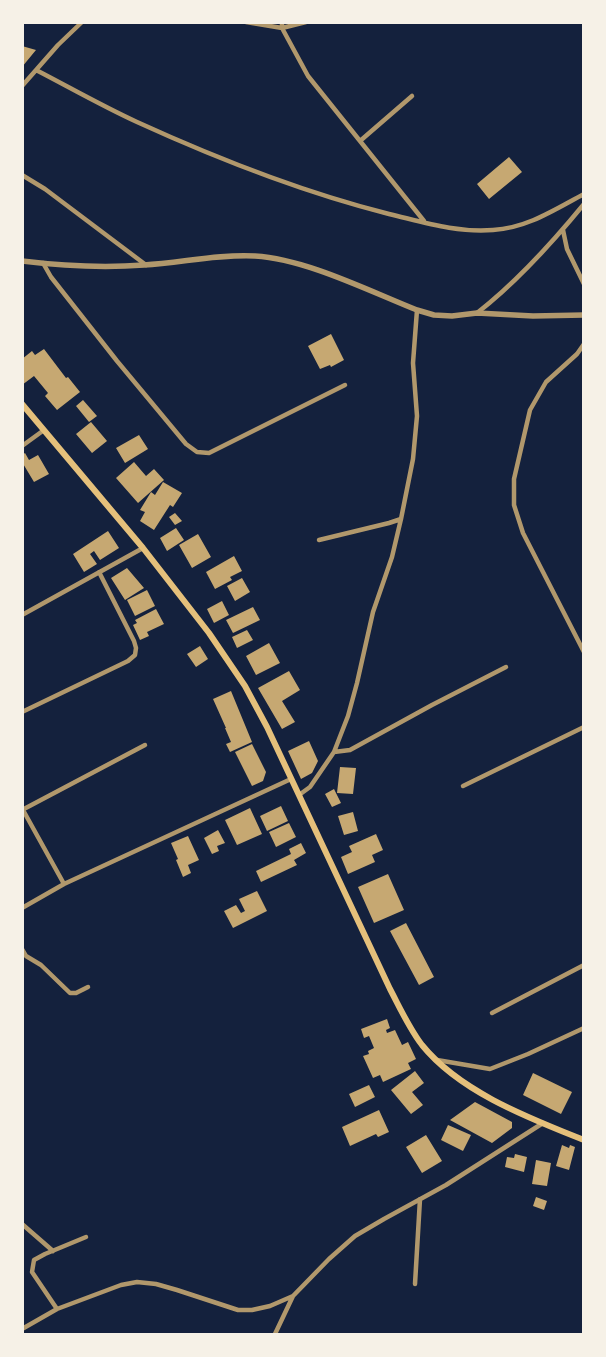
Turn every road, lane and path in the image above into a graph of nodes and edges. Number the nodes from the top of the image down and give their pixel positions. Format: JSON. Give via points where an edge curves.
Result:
{"nodes":[{"id":1,"x":82,"y":22,"type":"edge"},
{"id":2,"x":246,"y":22,"type":"edge"},
{"id":3,"x":306,"y":22,"type":"edge"},
{"id":4,"x":282,"y":25,"type":"edge"},
{"id":5,"x":36,"y":70,"type":"junction"},
{"id":6,"x":22,"y":86,"type":"edge"},
{"id":7,"x":412,"y":96,"type":"dead end"},
{"id":8,"x":360,"y":141,"type":"junction"},
{"id":9,"x":22,"y":174,"type":"edge"},
{"id":10,"x":584,"y":194,"type":"edge"},
{"id":11,"x":584,"y":204,"type":"edge"},
{"id":12,"x":425,"y":222,"type":"junction"},
{"id":13,"x":563,"y":229,"type":"junction"},
{"id":14,"x":22,"y":261,"type":"edge"},
{"id":15,"x":43,"y":263,"type":"junction"},
{"id":16,"x":146,"y":266,"type":"junction"},
{"id":17,"x":584,"y":284,"type":"edge"},
{"id":18,"x":417,"y":310,"type":"junction"},
{"id":19,"x":477,"y":313,"type":"junction"},
{"id":20,"x":584,"y":315,"type":"edge"},
{"id":21,"x":584,"y":344,"type":"edge"},
{"id":22,"x":345,"y":386,"type":"dead end"},
{"id":23,"x":22,"y":404,"type":"edge"},
{"id":24,"x":44,"y":430,"type":"junction"},
{"id":25,"x":22,"y":446,"type":"edge"},
{"id":26,"x":401,"y":518,"type":"junction"},
{"id":27,"x":319,"y":540,"type":"dead end"},
{"id":28,"x":143,"y":548,"type":"junction"},
{"id":29,"x":99,"y":572,"type":"junction"},
{"id":30,"x":22,"y":614,"type":"edge"},
{"id":31,"x":584,"y":652,"type":"edge"},
{"id":32,"x":506,"y":667,"type":"dead end"},
{"id":33,"x":22,"y":712,"type":"edge"},
{"id":34,"x":584,"y":727,"type":"edge"},
{"id":35,"x":146,"y":745,"type":"dead end"},
{"id":36,"x":334,"y":752,"type":"junction"},
{"id":37,"x":291,"y":779,"type":"junction"},
{"id":38,"x":463,"y":786,"type":"dead end"},
{"id":39,"x":299,"y":795,"type":"junction"},
{"id":40,"x":23,"y":810,"type":"edge"},
{"id":41,"x":64,"y":884,"type":"junction"},
{"id":42,"x":22,"y":908,"type":"edge"},
{"id":43,"x":22,"y":949,"type":"edge"},
{"id":44,"x":584,"y":965,"type":"edge"},
{"id":45,"x":88,"y":987,"type":"dead end"},
{"id":46,"x":492,"y":1013,"type":"dead end"},
{"id":47,"x":584,"y":1028,"type":"edge"},
{"id":48,"x":435,"y":1060,"type":"junction"},
{"id":49,"x":543,"y":1124,"type":"junction"},
{"id":50,"x":584,"y":1140,"type":"edge"},
{"id":51,"x":420,"y":1199,"type":"junction"},
{"id":52,"x":22,"y":1224,"type":"edge"},
{"id":53,"x":86,"y":1237,"type":"dead end"},
{"id":54,"x":53,"y":1251,"type":"junction"},
{"id":55,"x":414,"y":1284,"type":"dead end"},
{"id":56,"x":293,"y":1296,"type":"junction"},
{"id":57,"x":57,"y":1310,"type":"junction"},
{"id":58,"x":22,"y":1329,"type":"edge"},
{"id":59,"x":275,"y":1334,"type":"edge"}],
"edges":[{"from":1,"to":5,"type":"street"},
{"from":2,"to":4,"type":"street"},
{"from":3,"to":4,"type":"street"},
{"from":4,"to":8,"type":"street","via":[[308,76]]},
{"from":5,"to":6,"type":"street"},
{"from":5,"to":12,"type":"street","via":[[136,121],[232,163],[320,195]]},
{"from":7,"to":8,"type":"street"},
{"from":8,"to":12,"type":"street"},
{"from":9,"to":16,"type":"street"},
{"from":10,"to":12,"type":"street","via":[[550,214],[518,227],[466,231]]},
{"from":11,"to":13,"type":"street"},
{"from":13,"to":17,"type":"street","via":[[567,249]]},
{"from":13,"to":19,"type":"street","via":[[497,298]]},
{"from":14,"to":15,"type":"street"},
{"from":15,"to":16,"type":"street","via":[[92,267]]},
{"from":15,"to":22,"type":"street","via":[[117,361],[186,444],[197,452],[209,453]]},
{"from":16,"to":18,"type":"street","via":[[222,256],[256,256],[289,261]]},
{"from":18,"to":19,"type":"street","via":[[452,316]]},
{"from":18,"to":26,"type":"street","via":[[413,362],[416,416],[413,459]]},
{"from":19,"to":20,"type":"street"},
{"from":21,"to":31,"type":"street","via":[[546,382],[530,410],[514,479],[514,505],[523,534]]},
{"from":23,"to":24,"type":"main road"},
{"from":24,"to":25,"type":"street"},
{"from":24,"to":28,"type":"main road"},
{"from":26,"to":27,"type":"street"},
{"from":26,"to":36,"type":"street","via":[[373,612],[348,716]]},
{"from":28,"to":29,"type":"street"},
{"from":28,"to":37,"type":"main road","via":[[209,633],[245,686]]},
{"from":29,"to":30,"type":"street"},
{"from":29,"to":33,"type":"street","via":[[134,641],[135,654],[128,661]]},
{"from":32,"to":36,"type":"street","via":[[350,750]]},
{"from":34,"to":38,"type":"street"},
{"from":35,"to":40,"type":"street"},
{"from":36,"to":39,"type":"street","via":[[310,787]]},
{"from":37,"to":39,"type":"main road"},
{"from":37,"to":41,"type":"street"},
{"from":39,"to":48,"type":"main road","via":[[390,989],[411,1028]]},
{"from":40,"to":41,"type":"street"},
{"from":41,"to":42,"type":"street"},
{"from":43,"to":45,"type":"street","via":[[70,994]]},
{"from":44,"to":46,"type":"street"},
{"from":47,"to":48,"type":"street","via":[[490,1069]]},
{"from":48,"to":49,"type":"main road","via":[[473,1088]]},
{"from":49,"to":50,"type":"main road"},
{"from":49,"to":51,"type":"street"},
{"from":51,"to":55,"type":"street"},
{"from":51,"to":56,"type":"street","via":[[355,1236]]},
{"from":52,"to":54,"type":"street"},
{"from":53,"to":54,"type":"street"},
{"from":54,"to":57,"type":"street","via":[[34,1260],[32,1272]]},
{"from":56,"to":57,"type":"street","via":[[270,1306],[238,1310],[156,1284],[137,1282]]},
{"from":56,"to":59,"type":"street"},
{"from":57,"to":58,"type":"street"}]}
